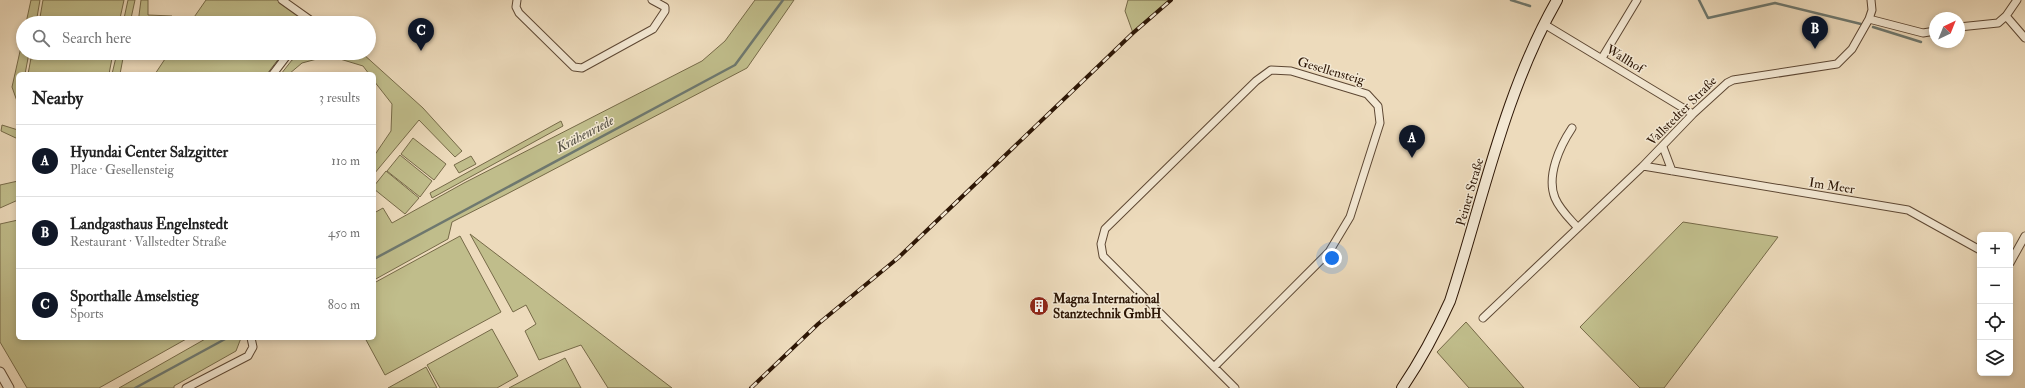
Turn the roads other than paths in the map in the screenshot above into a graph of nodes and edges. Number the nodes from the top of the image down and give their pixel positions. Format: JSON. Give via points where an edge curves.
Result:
{"nodes":[{"id":1,"x":282,"y":0,"type":"edge"},
{"id":2,"x":517,"y":0,"type":"edge"},
{"id":3,"x":652,"y":0,"type":"edge"},
{"id":4,"x":1557,"y":0,"type":"edge"},
{"id":5,"x":1637,"y":0,"type":"edge"},
{"id":6,"x":1871,"y":0,"type":"edge"},
{"id":7,"x":2017,"y":0,"type":"edge"},
{"id":8,"x":305,"y":16,"type":"edge"},
{"id":9,"x":2006,"y":16,"type":"junction"},
{"id":10,"x":1869,"y":18,"type":"junction"},
{"id":11,"x":1544,"y":24,"type":"junction"},
{"id":12,"x":1965,"y":26,"type":"edge"},
{"id":13,"x":1929,"y":32,"type":"edge"},
{"id":14,"x":2025,"y":38,"type":"edge"},
{"id":15,"x":1602,"y":58,"type":"junction"},
{"id":16,"x":284,"y":60,"type":"edge"},
{"id":17,"x":275,"y":72,"type":"edge"},
{"id":18,"x":1693,"y":114,"type":"junction"},
{"id":19,"x":1572,"y":128,"type":"dead end"},
{"id":20,"x":1663,"y":147,"type":"junction"},
{"id":21,"x":1643,"y":166,"type":"junction"},
{"id":22,"x":1672,"y":171,"type":"junction"},
{"id":23,"x":1578,"y":228,"type":"junction"},
{"id":24,"x":2025,"y":236,"type":"edge"},
{"id":25,"x":1977,"y":248,"type":"edge"},
{"id":26,"x":2013,"y":258,"type":"edge"},
{"id":27,"x":1483,"y":318,"type":"dead end"},
{"id":28,"x":251,"y":340,"type":"edge"},
{"id":29,"x":1214,"y":367,"type":"junction"},
{"id":30,"x":0,"y":372,"type":"edge"},
{"id":31,"x":8,"y":388,"type":"edge"},
{"id":32,"x":186,"y":388,"type":"edge"},
{"id":33,"x":1234,"y":388,"type":"edge"},
{"id":34,"x":1402,"y":388,"type":"edge"}],
"edges":[{"from":1,"to":8,"type":"street"},
{"from":2,"to":3,"type":"street","via":[[516,7],[519,13],[574,67],[582,68],[653,29],[665,7]]},
{"from":4,"to":11,"type":"main road","name":"Peiner Straße"},
{"from":5,"to":15,"type":"street"},
{"from":6,"to":10,"type":"street","via":[[1872,10]]},
{"from":7,"to":9,"type":"street"},
{"from":9,"to":12,"type":"street","via":[[1998,23]]},
{"from":9,"to":14,"type":"street"},
{"from":10,"to":13,"type":"street","via":[[1923,33]]},
{"from":10,"to":18,"type":"street","name":"Vallstedter Straße","via":[[1852,49],[1838,64],[1733,80]]},
{"from":11,"to":15,"type":"street","name":"Wallhof"},
{"from":11,"to":34,"type":"main road","name":"Peiner Straße","via":[[1514,92],[1450,301],[1418,364]]},
{"from":15,"to":18,"type":"street","name":"Wallhof"},
{"from":16,"to":17,"type":"street"},
{"from":18,"to":20,"type":"street","name":"Vallstedter Straße"},
{"from":19,"to":23,"type":"street","via":[[1562,143],[1552,176],[1555,198],[1566,216]]},
{"from":20,"to":21,"type":"street","name":"Vallstedter Straße"},
{"from":20,"to":22,"type":"street"},
{"from":21,"to":22,"type":"street","name":"Im Meer"},
{"from":21,"to":23,"type":"street","name":"Vallstedter Straße"},
{"from":22,"to":25,"type":"street","name":"Im Meer","via":[[1908,210]]},
{"from":23,"to":27,"type":"street","name":"Vallstedter Straße"},
{"from":24,"to":26,"type":"street"},
{"from":28,"to":32,"type":"street","via":[[253,347],[248,356]]},
{"from":29,"to":29,"type":"street","name":"Gesellensteig","via":[[1103,256],[1101,244],[1105,229],[1256,81],[1271,70],[1291,71],[1367,94],[1378,106],[1380,123],[1350,216],[1329,252]]},
{"from":29,"to":33,"type":"street","name":"Gesellensteig"},
{"from":30,"to":31,"type":"street"}]}
